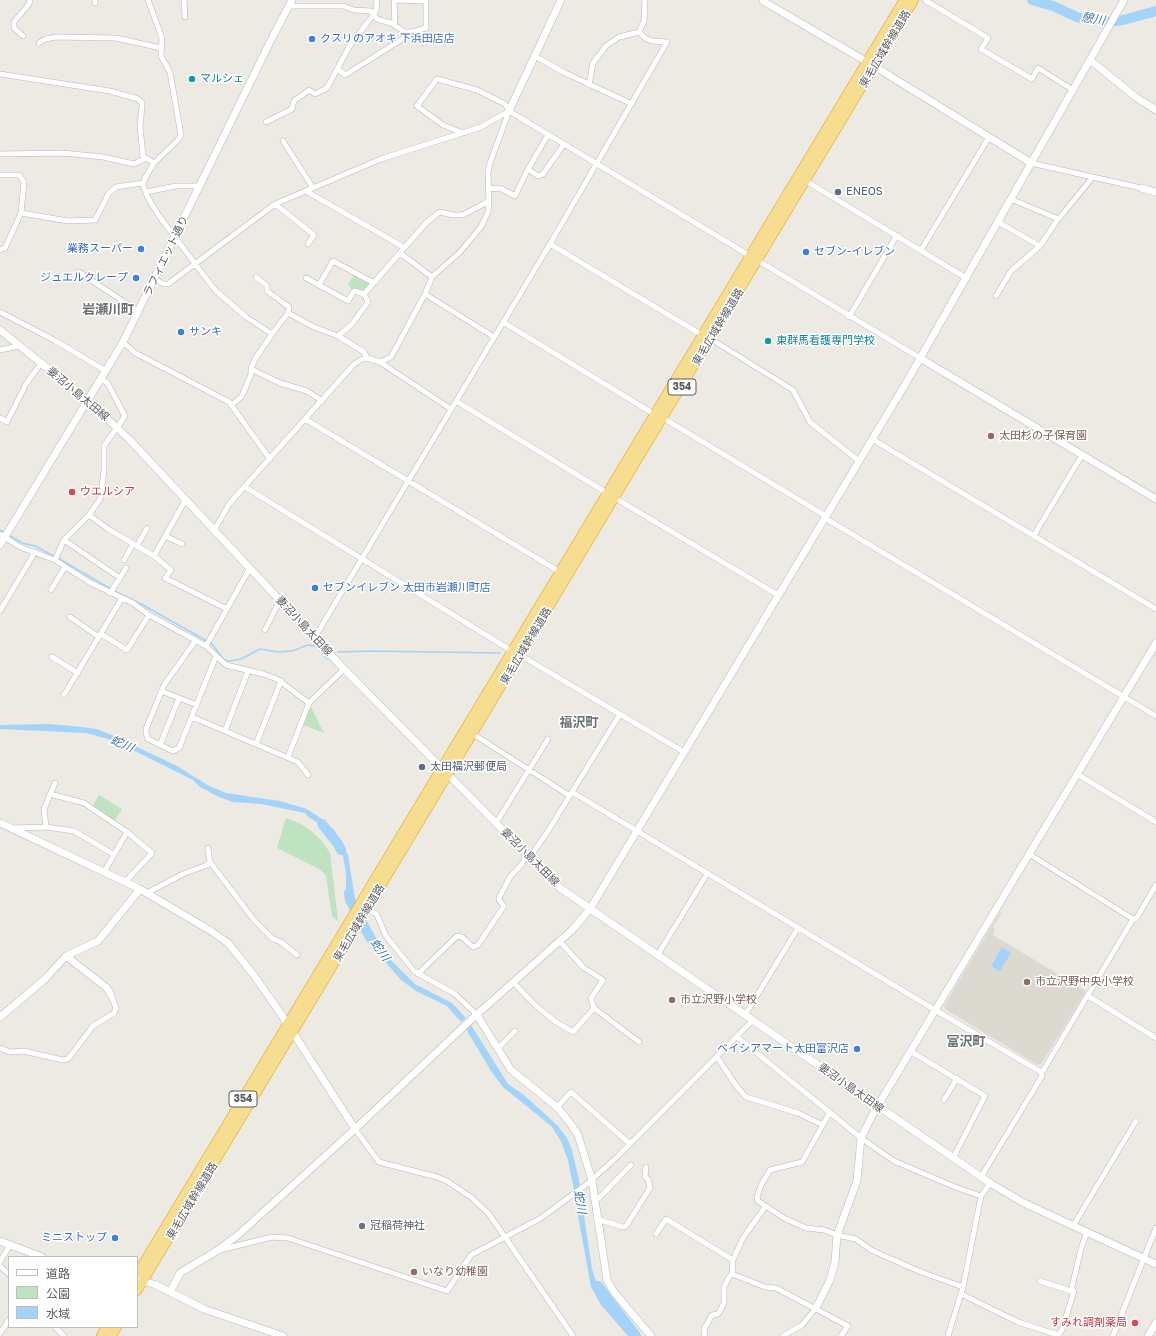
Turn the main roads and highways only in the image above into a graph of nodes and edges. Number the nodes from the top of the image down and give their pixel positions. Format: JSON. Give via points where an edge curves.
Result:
{"nodes":[{"id":1,"x":904,"y":0,"type":"edge"},
{"id":2,"x":914,"y":0,"type":"edge"},
{"id":3,"x":871,"y":64,"type":"junction"},
{"id":4,"x":753,"y":259,"type":"junction"},
{"id":5,"x":659,"y":416,"type":"junction"},
{"id":6,"x":611,"y":495,"type":"junction"},
{"id":7,"x":516,"y":653,"type":"junction"},
{"id":8,"x":446,"y":771,"type":"junction"},
{"id":9,"x":139,"y":1278,"type":"edge"}],
"edges":[{"from":1,"to":3,"type":"highway","name":"東毛広域幹線道路","number":"354"},
{"from":2,"to":3,"type":"highway","name":"東毛広域幹線道路","number":"354"},
{"from":3,"to":4,"type":"highway","name":"東毛広域幹線道路","number":"354"},
{"from":3,"to":4,"type":"highway","name":"東毛広域幹線道路","number":"354","via":[[806,181]]},
{"from":4,"to":5,"type":"highway","name":"東毛広域幹線道路","number":"354","via":[[702,336]]},
{"from":4,"to":5,"type":"highway","name":"東毛広域幹線道路","number":"354","via":[[711,339]]},
{"from":5,"to":6,"type":"highway","name":"東毛広域幹線道路","number":"354"},
{"from":6,"to":7,"type":"highway","name":"東毛広域幹線道路","number":"354"},
{"from":6,"to":7,"type":"highway","name":"東毛広域幹線道路","number":"354","via":[[560,572]]},
{"from":7,"to":8,"type":"highway","name":"東毛広域幹線道路","number":"354"},
{"from":7,"to":8,"type":"highway","name":"東毛広域幹線道路","number":"354","via":[[473,734]]},
{"from":8,"to":9,"type":"highway","name":"東毛広域幹線道路","number":"354","via":[[348,924]]},
{"from":8,"to":9,"type":"highway","name":"東毛広域幹線道路","number":"354","via":[[368,909],[293,1033]]}]}
